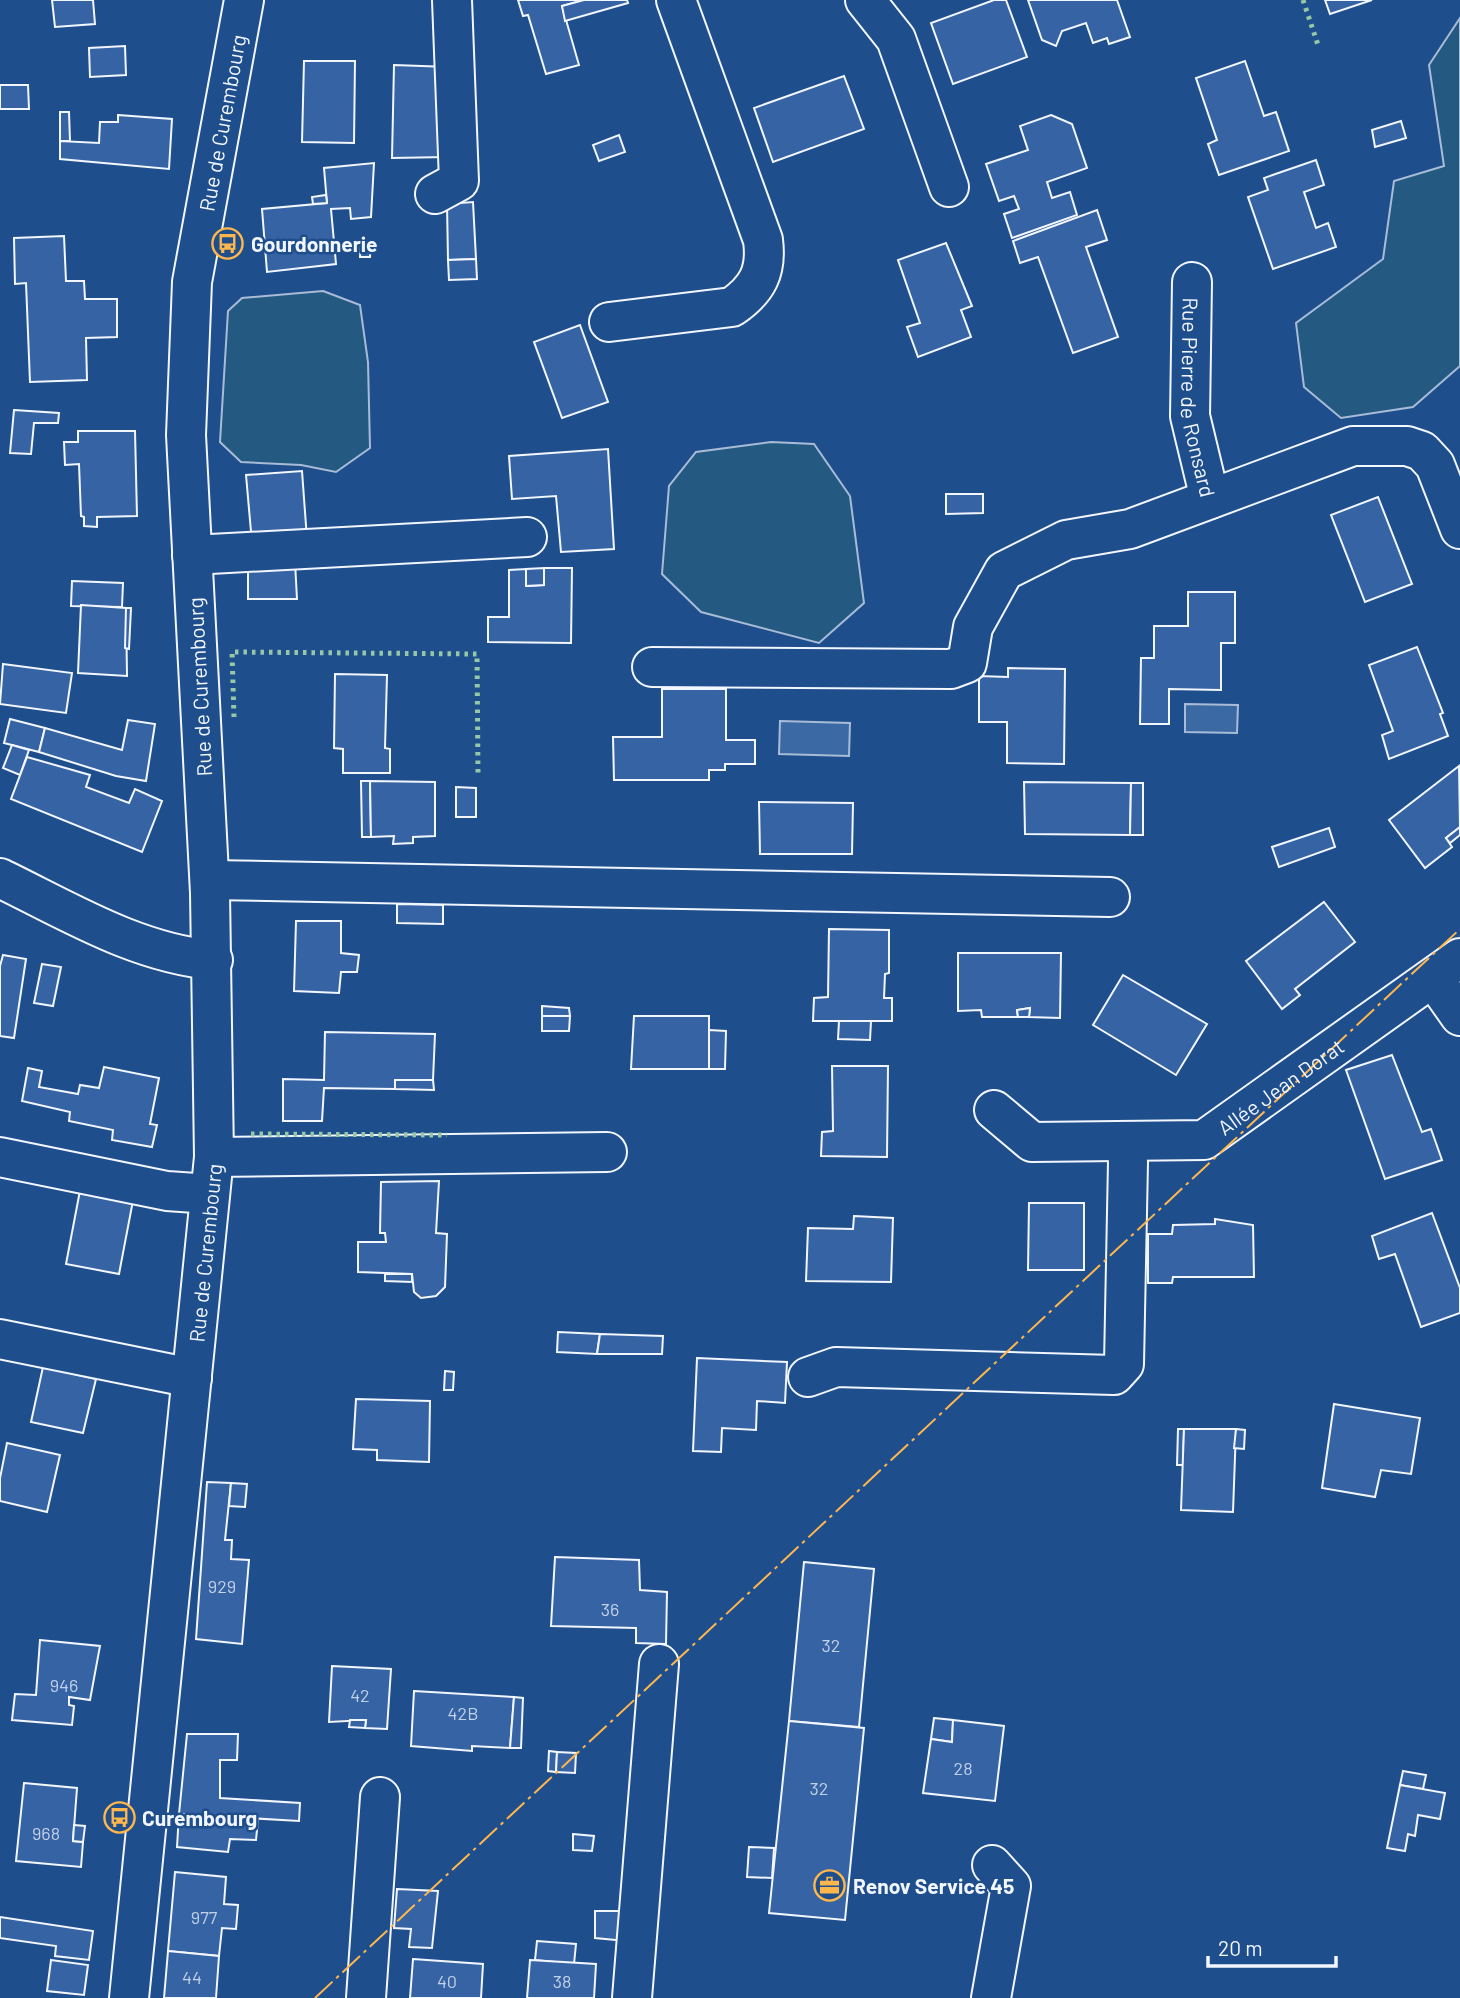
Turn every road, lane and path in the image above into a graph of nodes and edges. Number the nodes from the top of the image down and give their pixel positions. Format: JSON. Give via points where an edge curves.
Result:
{"nodes":[{"id":1,"x":244,"y":0,"type":"edge"},
{"id":2,"x":452,"y":0,"type":"edge"},
{"id":3,"x":676,"y":0,"type":"edge"},
{"id":4,"x":865,"y":0,"type":"edge"},
{"id":5,"x":949,"y":187,"type":"dead end"},
{"id":6,"x":435,"y":194,"type":"dead end"},
{"id":7,"x":1192,"y":282,"type":"dead end"},
{"id":8,"x":609,"y":322,"type":"dead end"},
{"id":9,"x":1210,"y":499,"type":"junction"},
{"id":10,"x":1460,"y":528,"type":"edge"},
{"id":11,"x":527,"y":537,"type":"dead end"},
{"id":12,"x":192,"y":555,"type":"junction"},
{"id":13,"x":652,"y":667,"type":"dead end"},
{"id":14,"x":0,"y":878,"type":"edge"},
{"id":15,"x":210,"y":880,"type":"junction"},
{"id":16,"x":1110,"y":897,"type":"dead end"},
{"id":17,"x":213,"y":960,"type":"junction"},
{"id":18,"x":1447,"y":968,"type":"edge"},
{"id":19,"x":1460,"y":1016,"type":"edge"},
{"id":20,"x":994,"y":1111,"type":"dead end"},
{"id":21,"x":1126,"y":1141,"type":"junction"},
{"id":22,"x":607,"y":1152,"type":"dead end"},
{"id":23,"x":0,"y":1157,"type":"edge"},
{"id":24,"x":212,"y":1175,"type":"junction"},
{"id":25,"x":0,"y":1339,"type":"edge"},
{"id":26,"x":808,"y":1377,"type":"dead end"},
{"id":27,"x":192,"y":1378,"type":"junction"},
{"id":28,"x":659,"y":1664,"type":"dead end"},
{"id":29,"x":380,"y":1797,"type":"dead end"},
{"id":30,"x":992,"y":1865,"type":"dead end"},
{"id":31,"x":129,"y":1998,"type":"edge"},
{"id":32,"x":366,"y":1998,"type":"edge"},
{"id":33,"x":632,"y":1998,"type":"edge"},
{"id":34,"x":991,"y":1998,"type":"edge"}],
"edges":[{"from":1,"to":12,"type":"street","name":"Rue de Curembourg","via":[[192,282],[186,435]]},
{"from":2,"to":6,"type":"street","via":[[459,181]]},
{"from":3,"to":8,"type":"street","via":[[763,240],[766,261],[760,280],[732,307]]},
{"from":4,"to":5,"type":"street","via":[[896,39]]},
{"from":7,"to":9,"type":"street","name":"Rue Pierre de Ronsard","via":[[1190,416]]},
{"from":9,"to":10,"type":"street","via":[[1353,446],[1407,446],[1422,451],[1435,465]]},
{"from":9,"to":13,"type":"street","name":"Rue Pierre de Ronsard","via":[[1130,529],[1066,540],[1004,571],[973,626],[967,663],[951,669]]},
{"from":11,"to":12,"type":"street"},
{"from":12,"to":15,"type":"street","name":"Rue de Curembourg"},
{"from":14,"to":17,"type":"street","via":[[121,938],[177,957]]},
{"from":15,"to":16,"type":"street"},
{"from":15,"to":17,"type":"street","name":"Rue de Curembourg"},
{"from":17,"to":24,"type":"street","name":"Rue de Curembourg"},
{"from":18,"to":19,"type":"street"},
{"from":18,"to":21,"type":"street","name":"Allée Jean Dorat","via":[[1204,1140]]},
{"from":20,"to":21,"type":"street","name":"Allée Jean Dorat","via":[[1032,1142]]},
{"from":21,"to":26,"type":"street","via":[[1124,1364],[1114,1375],[836,1367]]},
{"from":22,"to":24,"type":"street"},
{"from":23,"to":24,"type":"street","via":[[167,1191]]},
{"from":24,"to":27,"type":"street","name":"Rue de Curembourg"},
{"from":25,"to":27,"type":"street"},
{"from":27,"to":31,"type":"street","name":"Rue de Curembourg"},
{"from":28,"to":33,"type":"street"},
{"from":29,"to":32,"type":"street"},
{"from":30,"to":34,"type":"street","via":[[1011,1886]]}]}
